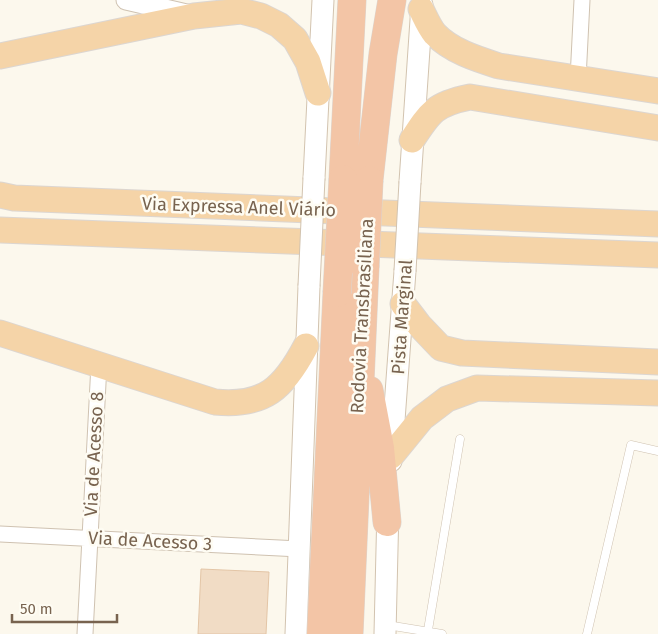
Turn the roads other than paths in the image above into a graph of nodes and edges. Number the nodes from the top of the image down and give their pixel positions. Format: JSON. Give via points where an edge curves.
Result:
{"nodes":[{"id":1,"x":126,"y":0,"type":"edge"},
{"id":2,"x":323,"y":0,"type":"edge"},
{"id":3,"x":352,"y":0,"type":"edge"},
{"id":4,"x":392,"y":0,"type":"edge"},
{"id":5,"x":582,"y":0,"type":"edge"},
{"id":6,"x":422,"y":5,"type":"edge"},
{"id":7,"x":194,"y":16,"type":"junction"},
{"id":8,"x":0,"y":56,"type":"edge"},
{"id":9,"x":578,"y":79,"type":"junction"},
{"id":10,"x":658,"y":91,"type":"edge"},
{"id":11,"x":318,"y":93,"type":"junction"},
{"id":12,"x":658,"y":128,"type":"edge"},
{"id":13,"x":412,"y":140,"type":"junction"},
{"id":14,"x":0,"y":195,"type":"edge"},
{"id":15,"x":658,"y":224,"type":"edge"},
{"id":16,"x":0,"y":230,"type":"edge"},
{"id":17,"x":658,"y":255,"type":"edge"},
{"id":18,"x":402,"y":304,"type":"junction"},
{"id":19,"x":0,"y":334,"type":"edge"},
{"id":20,"x":306,"y":346,"type":"junction"},
{"id":21,"x":361,"y":348,"type":"junction"},
{"id":22,"x":658,"y":362,"type":"edge"},
{"id":23,"x":99,"y":364,"type":"junction"},
{"id":24,"x":658,"y":393,"type":"edge"},
{"id":25,"x":460,"y":439,"type":"dead end"},
{"id":26,"x":658,"y":451,"type":"edge"},
{"id":27,"x":391,"y":456,"type":"junction"},
{"id":28,"x":387,"y":522,"type":"junction"},
{"id":29,"x":0,"y":534,"type":"edge"},
{"id":30,"x":89,"y":538,"type":"junction"},
{"id":31,"x":300,"y":549,"type":"junction"},
{"id":32,"x":385,"y":629,"type":"edge"},
{"id":33,"x":428,"y":630,"type":"junction"},
{"id":34,"x":85,"y":634,"type":"edge"},
{"id":35,"x":296,"y":634,"type":"edge"},
{"id":36,"x":321,"y":634,"type":"edge"},
{"id":37,"x":349,"y":634,"type":"edge"},
{"id":38,"x":442,"y":634,"type":"edge"},
{"id":39,"x":587,"y":634,"type":"edge"}],
"edges":[{"from":1,"to":7,"type":"street"},
{"from":2,"to":11,"type":"main road"},
{"from":3,"to":36,"type":"highway","name":"Rodovia Transbrasiliana","bridge":true},
{"from":4,"to":21,"type":"highway","name":"Rodovia Transbrasiliana","bridge":true,"via":[[369,180]]},
{"from":5,"to":9,"type":"street"},
{"from":6,"to":9,"type":"highway","via":[[434,33],[476,58],[499,66]]},
{"from":6,"to":13,"type":"main road","name":"Pista Marginal"},
{"from":7,"to":8,"type":"highway"},
{"from":7,"to":11,"type":"highway","via":[[241,11],[279,25],[295,39],[308,62]]},
{"from":9,"to":10,"type":"highway"},
{"from":11,"to":20,"type":"main road","bridge":true},
{"from":12,"to":13,"type":"highway","via":[[470,97],[451,101],[430,112]]},
{"from":13,"to":18,"type":"main road","name":"Pista Marginal","bridge":true},
{"from":14,"to":15,"type":"highway","name":"Via Expressa Anel Viário"},
{"from":16,"to":17,"type":"highway","name":"Via Expressa Anel Viário"},
{"from":18,"to":22,"type":"highway","via":[[441,348],[462,353]]},
{"from":18,"to":27,"type":"main road","name":"Pista Marginal"},
{"from":19,"to":23,"type":"highway"},
{"from":20,"to":23,"type":"highway","via":[[283,383],[263,397],[235,404],[215,402]]},
{"from":20,"to":31,"type":"main road"},
{"from":21,"to":28,"type":"highway","via":[[380,448]]},
{"from":21,"to":37,"type":"highway","name":"Rodovia Transbrasiliana"},
{"from":23,"to":30,"type":"street","name":"Via de Acesso 8"},
{"from":24,"to":27,"type":"highway","via":[[477,388],[447,399],[428,413]]},
{"from":25,"to":33,"type":"lane"},
{"from":26,"to":39,"type":"lane","via":[[631,445]]},
{"from":27,"to":28,"type":"main road","name":"Pista Marginal"},
{"from":28,"to":32,"type":"main road","name":"Pista Marginal"},
{"from":29,"to":30,"type":"street","name":"Via de Acesso 3"},
{"from":30,"to":31,"type":"street","name":"Via de Acesso 3"},
{"from":30,"to":34,"type":"street","name":"Via de Acesso 8"},
{"from":31,"to":35,"type":"main road"},
{"from":32,"to":33,"type":"lane"},
{"from":33,"to":38,"type":"lane"}]}
